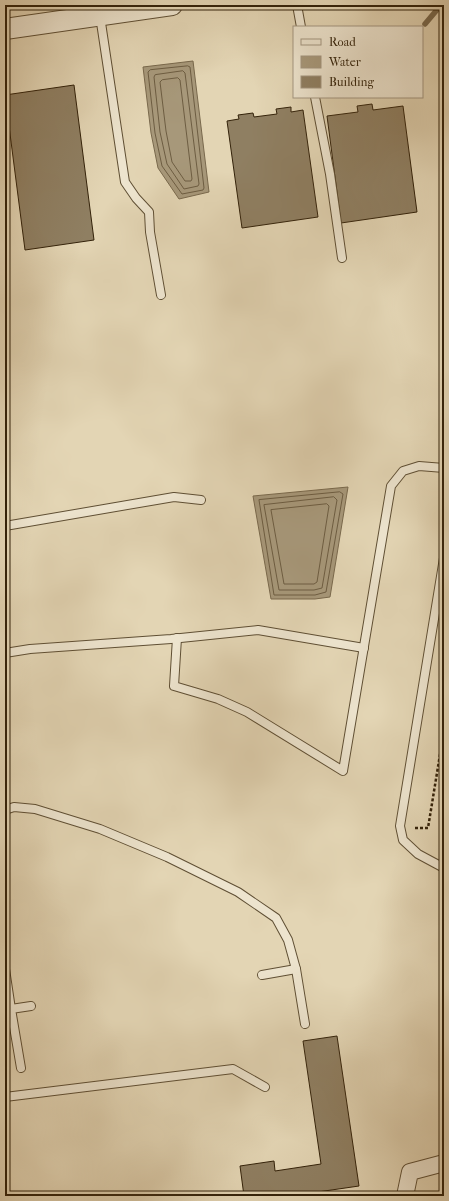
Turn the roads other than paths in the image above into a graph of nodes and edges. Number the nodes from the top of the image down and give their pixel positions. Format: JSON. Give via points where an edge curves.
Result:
{"nodes":[{"id":1,"x":172,"y":5,"type":"edge"},
{"id":2,"x":297,"y":5,"type":"edge"},
{"id":3,"x":146,"y":7,"type":"edge"},
{"id":4,"x":100,"y":16,"type":"junction"},
{"id":5,"x":301,"y":26,"type":"edge"},
{"id":6,"x":5,"y":29,"type":"edge"},
{"id":7,"x":315,"y":98,"type":"edge"},
{"id":8,"x":342,"y":258,"type":"dead end"},
{"id":9,"x":161,"y":295,"type":"dead end"},
{"id":10,"x":444,"y":468,"type":"edge"},
{"id":11,"x":201,"y":500,"type":"dead end"},
{"id":12,"x":5,"y":526,"type":"edge"},
{"id":13,"x":444,"y":558,"type":"edge"},
{"id":14,"x":176,"y":638,"type":"junction"},
{"id":15,"x":364,"y":648,"type":"junction"},
{"id":16,"x":5,"y":653,"type":"edge"},
{"id":17,"x":5,"y":810,"type":"edge"},
{"id":18,"x":444,"y":868,"type":"edge"},
{"id":19,"x":5,"y":969,"type":"edge"},
{"id":20,"x":296,"y":969,"type":"junction"},
{"id":21,"x":262,"y":975,"type":"dead end"},
{"id":22,"x":30,"y":1006,"type":"dead end"},
{"id":23,"x":8,"y":1010,"type":"edge"},
{"id":24,"x":305,"y":1024,"type":"dead end"},
{"id":25,"x":21,"y":1068,"type":"dead end"},
{"id":26,"x":265,"y":1087,"type":"dead end"},
{"id":27,"x":5,"y":1097,"type":"edge"},
{"id":28,"x":444,"y":1163,"type":"edge"},
{"id":29,"x":405,"y":1196,"type":"edge"}],
"edges":[{"from":1,"to":3,"type":"street"},
{"from":2,"to":5,"type":"lane"},
{"from":3,"to":4,"type":"street"},
{"from":4,"to":6,"type":"street"},
{"from":4,"to":9,"type":"lane","via":[[125,182],[149,212]]},
{"from":7,"to":8,"type":"lane","via":[[330,174]]},
{"from":10,"to":15,"type":"lane","via":[[419,466],[403,471],[391,486]]},
{"from":11,"to":12,"type":"lane","via":[[174,497]]},
{"from":13,"to":18,"type":"lane","via":[[400,826],[403,840],[418,854]]},
{"from":14,"to":15,"type":"lane","via":[[258,630]]},
{"from":14,"to":15,"type":"lane","via":[[174,686],[218,699],[247,712],[343,771]]},
{"from":14,"to":16,"type":"lane"},
{"from":17,"to":20,"type":"lane","via":[[14,807],[35,809],[100,829],[167,857],[238,892],[276,918],[288,940]]},
{"from":19,"to":23,"type":"lane"},
{"from":20,"to":21,"type":"lane"},
{"from":20,"to":24,"type":"lane"},
{"from":22,"to":23,"type":"lane"},
{"from":23,"to":25,"type":"lane"},
{"from":26,"to":27,"type":"lane","via":[[233,1069]]},
{"from":28,"to":29,"type":"street","via":[[410,1172]]}]}
